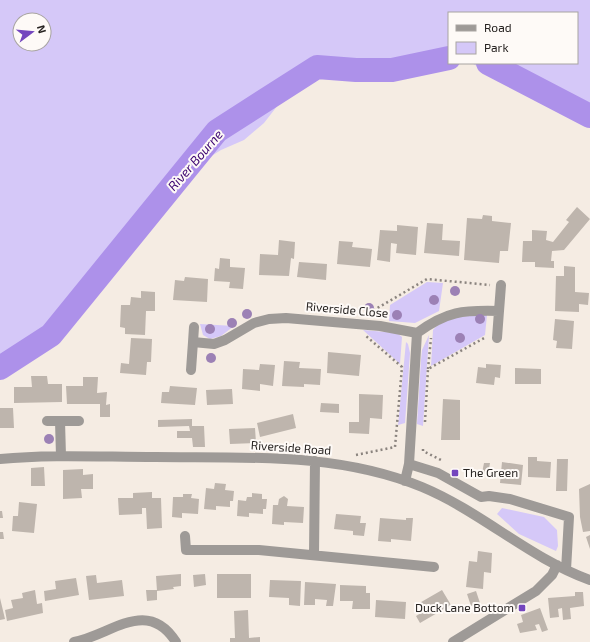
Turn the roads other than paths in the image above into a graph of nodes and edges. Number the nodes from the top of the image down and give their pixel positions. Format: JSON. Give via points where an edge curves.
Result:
{"nodes":[{"id":1,"x":501,"y":286,"type":"road end"},
{"id":2,"x":499,"y":311,"type":"junction"},
{"id":3,"x":194,"y":327,"type":"dead end"},
{"id":4,"x":418,"y":333,"type":"junction"},
{"id":5,"x":496,"y":338,"type":"road end"},
{"id":6,"x":193,"y":342,"type":"junction"},
{"id":7,"x":191,"y":370,"type":"dead end"},
{"id":8,"x":47,"y":421,"type":"dead end"},
{"id":9,"x":60,"y":421,"type":"junction"},
{"id":10,"x":79,"y":421,"type":"dead end"},
{"id":11,"x":61,"y":456,"type":"junction"},
{"id":12,"x":0,"y":459,"type":"edge"},
{"id":13,"x":315,"y":462,"type":"junction"},
{"id":14,"x":409,"y":464,"type":"junction"},
{"id":15,"x":405,"y":481,"type":"junction"},
{"id":16,"x":481,"y":497,"type":"junction"},
{"id":17,"x":465,"y":508,"type":"junction"},
{"id":18,"x":185,"y":536,"type":"dead end"},
{"id":19,"x":186,"y":550,"type":"junction"},
{"id":20,"x":314,"y":555,"type":"junction"},
{"id":21,"x":186,"y":561,"type":"dead end"},
{"id":22,"x":557,"y":565,"type":"junction"},
{"id":23,"x":434,"y":567,"type":"dead end"},
{"id":24,"x":566,"y":570,"type":"junction"},
{"id":25,"x":590,"y":580,"type":"edge"},
{"id":26,"x":74,"y":642,"type":"edge"},
{"id":27,"x":176,"y":642,"type":"edge"},
{"id":28,"x":453,"y":642,"type":"edge"}],
"edges":[{"from":1,"to":2,"type":"street"},
{"from":2,"to":4,"type":"street","via":[[472,310],[451,313],[432,322]]},
{"from":2,"to":5,"type":"street"},
{"from":3,"to":6,"type":"street"},
{"from":4,"to":6,"type":"street","name":"Riverside Close","via":[[397,328],[286,318],[254,323],[214,344]]},
{"from":4,"to":14,"type":"street"},
{"from":6,"to":7,"type":"street"},
{"from":8,"to":9,"type":"street"},
{"from":9,"to":10,"type":"street"},
{"from":9,"to":11,"type":"street"},
{"from":11,"to":12,"type":"street","name":"Riverside Road"},
{"from":11,"to":13,"type":"street","name":"Riverside Road","via":[[277,458]]},
{"from":13,"to":15,"type":"street","name":"Riverside Road","via":[[349,466]]},
{"from":13,"to":20,"type":"street"},
{"from":14,"to":15,"type":"street"},
{"from":14,"to":16,"type":"street","via":[[438,473]]},
{"from":15,"to":17,"type":"street","name":"Riverside Road"},
{"from":16,"to":17,"type":"street"},
{"from":16,"to":24,"type":"street","via":[[510,499],[569,517]]},
{"from":17,"to":22,"type":"street","name":"Riverside Road","via":[[526,549]]},
{"from":18,"to":19,"type":"street"},
{"from":19,"to":20,"type":"street","via":[[259,550]]},
{"from":19,"to":21,"type":"street"},
{"from":20,"to":23,"type":"street"},
{"from":22,"to":24,"type":"street","name":"Riverside Road"},
{"from":22,"to":28,"type":"street","via":[[552,575],[536,591]]},
{"from":24,"to":25,"type":"street","name":"Riverside Road"},
{"from":26,"to":27,"type":"street","via":[[89,639],[133,620],[154,622],[164,627]]}]}
